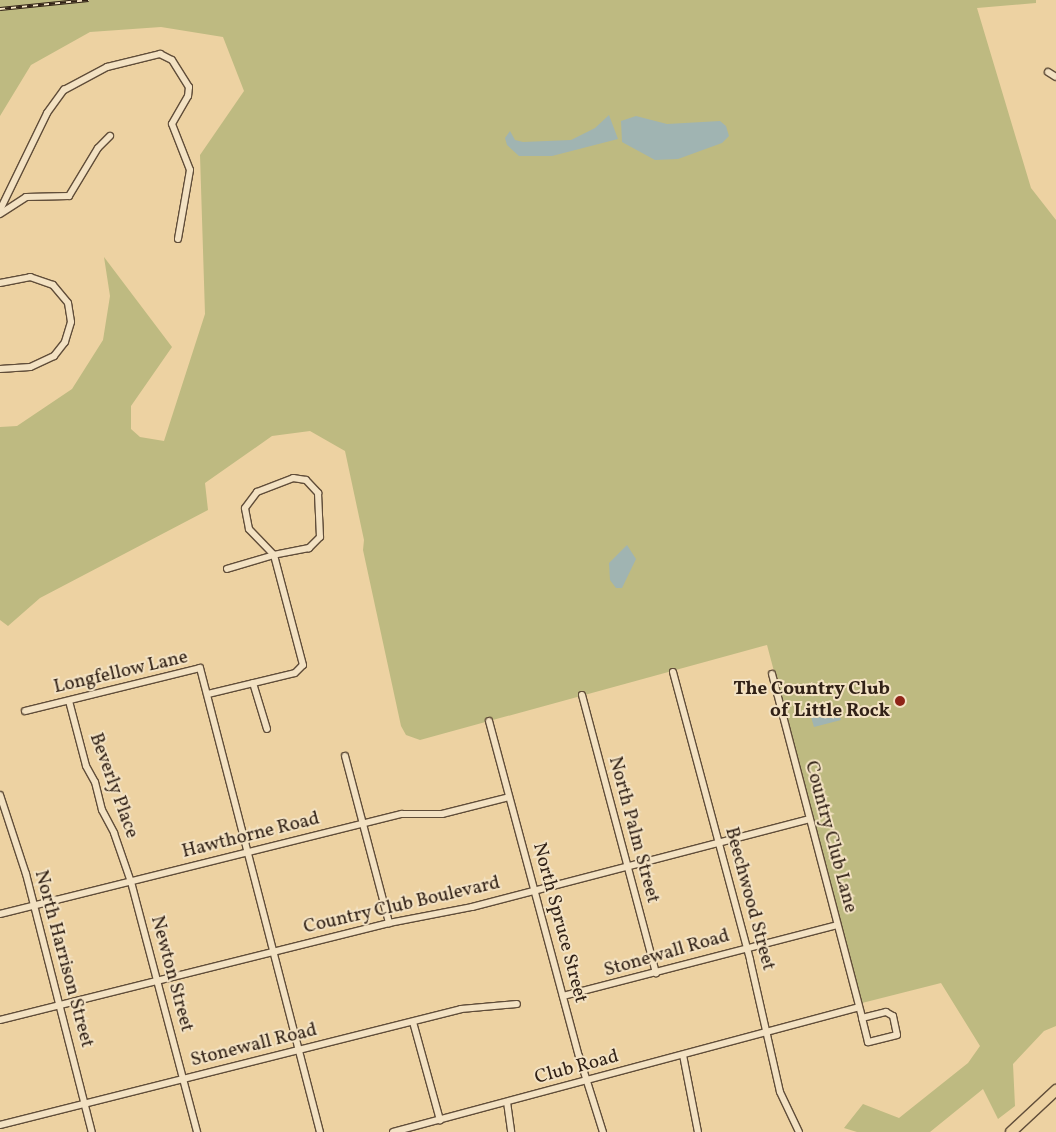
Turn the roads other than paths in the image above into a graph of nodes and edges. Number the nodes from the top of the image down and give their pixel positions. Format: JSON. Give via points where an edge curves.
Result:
{"nodes":[{"id":1,"x":1048,"y":72,"type":"dead end"},
{"id":2,"x":1056,"y":77,"type":"edge"},
{"id":3,"x":110,"y":136,"type":"dead end"},
{"id":4,"x":0,"y":210,"type":"edge"},
{"id":5,"x":0,"y":214,"type":"edge"},
{"id":6,"x":178,"y":239,"type":"dead end"},
{"id":7,"x":0,"y":282,"type":"edge"},
{"id":8,"x":0,"y":369,"type":"edge"},
{"id":9,"x":274,"y":555,"type":"junction"},
{"id":10,"x":227,"y":569,"type":"dead end"},
{"id":11,"x":673,"y":672,"type":"dead end"},
{"id":12,"x":772,"y":674,"type":"dead end"},
{"id":13,"x":253,"y":683,"type":"junction"},
{"id":14,"x":208,"y":694,"type":"junction"},
{"id":15,"x":582,"y":695,"type":"dead end"},
{"id":16,"x":69,"y":701,"type":"junction"},
{"id":17,"x":25,"y":711,"type":"dead end"},
{"id":18,"x":489,"y":721,"type":"dead end"},
{"id":19,"x":267,"y":729,"type":"dead end"},
{"id":20,"x":345,"y":756,"type":"dead end"},
{"id":21,"x":0,"y":795,"type":"edge"},
{"id":22,"x":509,"y":797,"type":"junction"},
{"id":23,"x":810,"y":818,"type":"junction"},
{"id":24,"x":363,"y":824,"type":"junction"},
{"id":25,"x":718,"y":842,"type":"junction"},
{"id":26,"x":247,"y":853,"type":"junction"},
{"id":27,"x":627,"y":866,"type":"junction"},
{"id":28,"x":131,"y":882,"type":"junction"},
{"id":29,"x":534,"y":890,"type":"junction"},
{"id":30,"x":34,"y":906,"type":"junction"},
{"id":31,"x":0,"y":914,"type":"edge"},
{"id":32,"x":389,"y":923,"type":"junction"},
{"id":33,"x":837,"y":925,"type":"junction"},
{"id":34,"x":747,"y":947,"type":"junction"},
{"id":35,"x":274,"y":951,"type":"junction"},
{"id":36,"x":656,"y":973,"type":"junction"},
{"id":37,"x":158,"y":980,"type":"junction"},
{"id":38,"x":563,"y":996,"type":"junction"},
{"id":39,"x":517,"y":1004,"type":"dead end"},
{"id":40,"x":60,"y":1005,"type":"junction"},
{"id":41,"x":859,"y":1007,"type":"junction"},
{"id":42,"x":862,"y":1018,"type":"junction"},
{"id":43,"x":0,"y":1020,"type":"edge"},
{"id":44,"x":413,"y":1022,"type":"junction"},
{"id":45,"x":767,"y":1031,"type":"junction"},
{"id":46,"x":298,"y":1050,"type":"junction"},
{"id":47,"x":684,"y":1055,"type":"junction"},
{"id":48,"x":183,"y":1080,"type":"junction"},
{"id":49,"x":586,"y":1081,"type":"junction"},
{"id":50,"x":1056,"y":1090,"type":"edge"},
{"id":51,"x":507,"y":1102,"type":"junction"},
{"id":52,"x":85,"y":1104,"type":"junction"},
{"id":53,"x":440,"y":1120,"type":"junction"},
{"id":54,"x":0,"y":1124,"type":"edge"},
{"id":55,"x":424,"y":1124,"type":"junction"},
{"id":56,"x":92,"y":1132,"type":"edge"},
{"id":57,"x":197,"y":1132,"type":"edge"},
{"id":58,"x":320,"y":1132,"type":"edge"},
{"id":59,"x":393,"y":1132,"type":"edge"},
{"id":60,"x":425,"y":1132,"type":"edge"},
{"id":61,"x":511,"y":1132,"type":"edge"},
{"id":62,"x":603,"y":1132,"type":"edge"},
{"id":63,"x":698,"y":1132,"type":"edge"},
{"id":64,"x":799,"y":1132,"type":"edge"},
{"id":65,"x":1011,"y":1132,"type":"edge"}],
"edges":[{"from":1,"to":2,"type":"street"},
{"from":3,"to":5,"type":"street","via":[[98,148],[69,196],[26,197]]},
{"from":4,"to":6,"type":"street","via":[[47,113],[64,90],[107,67],[160,54],[172,60],[188,87],[188,96],[172,124],[190,170],[183,226]]},
{"from":7,"to":8,"type":"street","via":[[30,277],[53,285],[68,303],[71,322],[65,342],[47,360],[30,367]]},
{"from":9,"to":9,"type":"street","via":[[246,522],[247,503],[257,492],[280,481],[306,480],[320,499],[319,540],[309,548]]},
{"from":9,"to":10,"type":"street"},
{"from":9,"to":13,"type":"street","via":[[303,665],[295,673]]},
{"from":11,"to":25,"type":"street","name":"Beechwood Street"},
{"from":12,"to":23,"type":"street","name":"Country Club Lane"},
{"from":13,"to":14,"type":"street"},
{"from":13,"to":19,"type":"street"},
{"from":14,"to":16,"type":"street","name":"Longfellow Lane","via":[[200,668]]},
{"from":14,"to":26,"type":"street"},
{"from":15,"to":27,"type":"street","name":"North Palm Street"},
{"from":16,"to":17,"type":"street","name":"Longfellow Lane"},
{"from":16,"to":28,"type":"street","name":"Beverly Place","via":[[86,766],[97,787],[102,810],[114,833]]},
{"from":18,"to":22,"type":"street","name":"North Spruce Street"},
{"from":20,"to":24,"type":"street"},
{"from":21,"to":30,"type":"street","name":"North Harrison Street"},
{"from":22,"to":24,"type":"street","name":"Hawthorne Road","via":[[442,814],[407,813]]},
{"from":22,"to":29,"type":"street","name":"North Spruce Street"},
{"from":23,"to":25,"type":"street","name":"Country Club Boulevard"},
{"from":23,"to":33,"type":"street","name":"Country Club Lane"},
{"from":24,"to":26,"type":"street","name":"Hawthorne Road"},
{"from":24,"to":32,"type":"street"},
{"from":25,"to":27,"type":"street","name":"Country Club Boulevard"},
{"from":25,"to":34,"type":"street","name":"Beechwood Street"},
{"from":26,"to":28,"type":"street","name":"Hawthorne Road"},
{"from":26,"to":35,"type":"street"},
{"from":27,"to":29,"type":"street","name":"Country Club Boulevard"},
{"from":27,"to":36,"type":"street","name":"North Palm Street"},
{"from":28,"to":30,"type":"street","name":"Hawthorne Road"},
{"from":28,"to":37,"type":"street","name":"Newton Street"},
{"from":29,"to":32,"type":"street","name":"Country Club Boulevard"},
{"from":29,"to":38,"type":"street","name":"North Spruce Street"},
{"from":30,"to":31,"type":"street","name":"Hawthorne Road"},
{"from":30,"to":40,"type":"street","name":"North Harrison Street"},
{"from":32,"to":35,"type":"street","name":"Country Club Boulevard"},
{"from":33,"to":34,"type":"street","name":"Stonewall Road"},
{"from":33,"to":41,"type":"street","name":"Country Club Lane"},
{"from":34,"to":36,"type":"street","name":"Stonewall Road"},
{"from":34,"to":45,"type":"street","name":"Beechwood Street"},
{"from":35,"to":37,"type":"street","name":"Country Club Boulevard"},
{"from":35,"to":46,"type":"street"},
{"from":36,"to":38,"type":"street","name":"Stonewall Road"},
{"from":37,"to":40,"type":"street","name":"Country Club Boulevard"},
{"from":37,"to":48,"type":"street","name":"Newton Street"},
{"from":38,"to":49,"type":"street","name":"North Spruce Street"},
{"from":39,"to":44,"type":"street","name":"Stonewall Road","via":[[461,1009]]},
{"from":40,"to":43,"type":"street","name":"Country Club Boulevard"},
{"from":40,"to":52,"type":"street","name":"North Harrison Street"},
{"from":41,"to":42,"type":"street","name":"Country Club Lane"},
{"from":41,"to":45,"type":"street"},
{"from":42,"to":42,"type":"street","name":"Country Club Lane","via":[[890,1012],[897,1035],[868,1042]]},
{"from":44,"to":46,"type":"street","name":"Stonewall Road"},
{"from":44,"to":53,"type":"street"},
{"from":45,"to":47,"type":"street","name":"Club Road"},
{"from":45,"to":64,"type":"street","name":"Beechwood Street","via":[[782,1100]]},
{"from":46,"to":48,"type":"street","name":"Stonewall Road"},
{"from":46,"to":58,"type":"street"},
{"from":47,"to":49,"type":"street","name":"Club Road"},
{"from":47,"to":63,"type":"street"},
{"from":48,"to":52,"type":"street","name":"Stonewall Road"},
{"from":48,"to":57,"type":"street","name":"Newton Street"},
{"from":49,"to":51,"type":"street","name":"Club Road"},
{"from":49,"to":62,"type":"street","name":"North Spruce Street"},
{"from":50,"to":65,"type":"main road"},
{"from":51,"to":53,"type":"street","name":"Club Road"},
{"from":51,"to":61,"type":"street"},
{"from":52,"to":54,"type":"street","name":"Stonewall Road"},
{"from":52,"to":56,"type":"street","name":"North Harrison Street"},
{"from":53,"to":55,"type":"street","name":"Club Road"},
{"from":55,"to":59,"type":"street","name":"Club Road"},
{"from":55,"to":60,"type":"street"}]}
